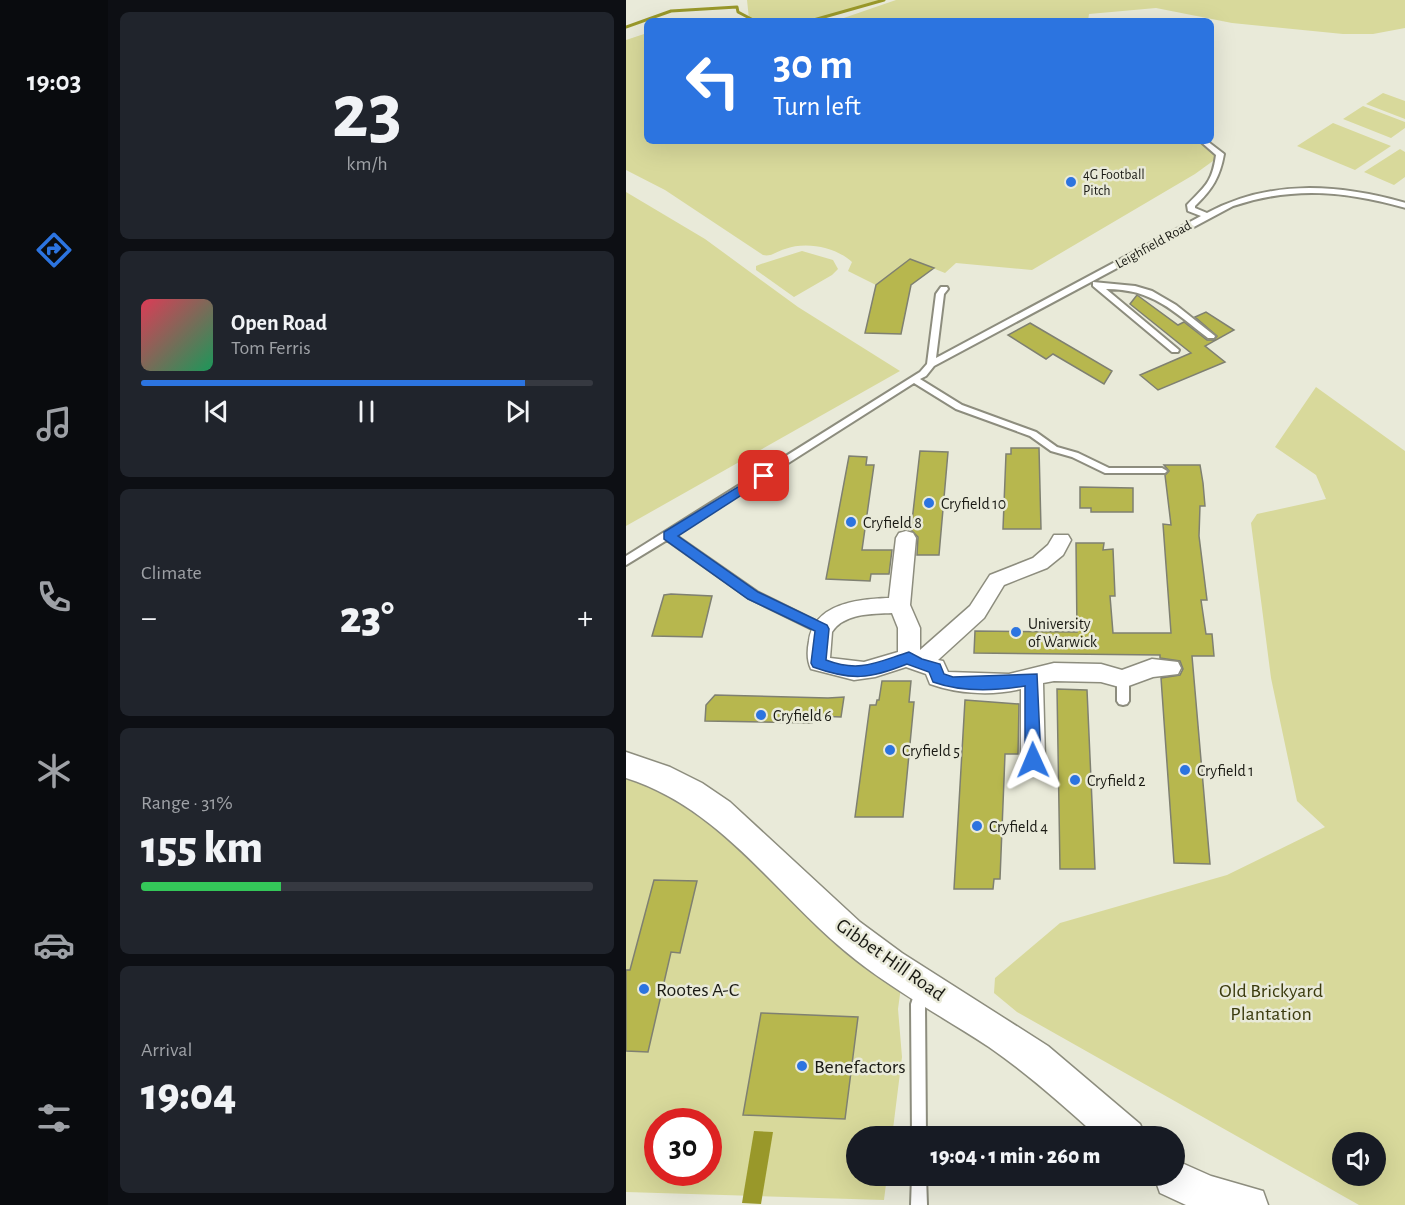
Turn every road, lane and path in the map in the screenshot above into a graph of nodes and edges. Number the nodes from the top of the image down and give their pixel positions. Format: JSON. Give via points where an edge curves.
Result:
{"nodes":[{"id":1,"x":1207,"y":144,"type":"edge"},
{"id":2,"x":1406,"y":206,"type":"edge"},
{"id":3,"x":1204,"y":215,"type":"junction"},
{"id":4,"x":1088,"y":280,"type":"junction"},
{"id":5,"x":1100,"y":286,"type":"junction"},
{"id":6,"x":944,"y":289,"type":"dead end"},
{"id":7,"x":1211,"y":336,"type":"dead end"},
{"id":8,"x":1175,"y":350,"type":"dead end"},
{"id":9,"x":931,"y":364,"type":"junction"},
{"id":10,"x":919,"y":377,"type":"junction"},
{"id":11,"x":1162,"y":471,"type":"dead end"},
{"id":12,"x":669,"y":536,"type":"junction"},
{"id":13,"x":905,"y":538,"type":"dead end"},
{"id":14,"x":1061,"y":540,"type":"dead end"},
{"id":15,"x":626,"y":561,"type":"edge"},
{"id":16,"x":899,"y":605,"type":"junction"},
{"id":17,"x":822,"y":629,"type":"junction"},
{"id":18,"x":913,"y":661,"type":"junction"},
{"id":19,"x":1170,"y":668,"type":"dead end"},
{"id":20,"x":1032,"y":678,"type":"junction"},
{"id":21,"x":1033,"y":760,"type":"dead end"},
{"id":22,"x":626,"y":765,"type":"edge"},
{"id":23,"x":924,"y":985,"type":"junction"},
{"id":24,"x":919,"y":1126,"type":"edge"},
{"id":25,"x":1114,"y":1126,"type":"edge"},
{"id":26,"x":919,"y":1186,"type":"edge"},
{"id":27,"x":1180,"y":1187,"type":"edge"},
{"id":28,"x":919,"y":1205,"type":"edge"},
{"id":29,"x":1248,"y":1205,"type":"edge"}],
"edges":[{"from":1,"to":3,"type":"lane","via":[[1220,154],[1212,187],[1191,205],[1191,209]]},
{"from":2,"to":3,"type":"lane","name":"Leighfield Road","via":[[1360,194],[1303,190],[1244,198]]},
{"from":3,"to":4,"type":"lane","name":"Leighfield Road"},
{"from":4,"to":5,"type":"lane"},
{"from":4,"to":9,"type":"lane","name":"Leighfield Road"},
{"from":5,"to":7,"type":"lane","via":[[1119,285],[1169,301]]},
{"from":5,"to":8,"type":"lane"},
{"from":6,"to":9,"type":"lane","via":[[940,294]]},
{"from":9,"to":10,"type":"lane","name":"Leighfield Road"},
{"from":10,"to":11,"type":"lane","via":[[959,407],[1033,434],[1054,449],[1108,471]]},
{"from":10,"to":12,"type":"lane","name":"Leighfield Road"},
{"from":12,"to":15,"type":"lane","name":"Leighfield Road"},
{"from":12,"to":17,"type":"lane","via":[[753,595]]},
{"from":13,"to":16,"type":"street"},
{"from":14,"to":18,"type":"street","via":[[1056,550],[1040,563],[997,580],[977,612],[957,632]]},
{"from":16,"to":17,"type":"street","via":[[833,616]]},
{"from":16,"to":18,"type":"street","via":[[909,628]]},
{"from":17,"to":18,"type":"street","via":[[818,663],[838,670],[877,670]]},
{"from":18,"to":20,"type":"street","via":[[935,668],[938,678],[952,683],[1009,683]]},
{"from":19,"to":20,"type":"street","via":[[1152,668],[1123,690],[1101,674],[1054,672]]},
{"from":20,"to":21,"type":"street"},
{"from":22,"to":23,"type":"street","name":"Gibbet Hill Road","via":[[658,774],[708,804],[849,934]]},
{"from":23,"to":24,"type":"lane","via":[[918,1004]]},
{"from":23,"to":25,"type":"street","name":"Gibbet Hill Road","via":[[1025,1050]]},
{"from":26,"to":28,"type":"lane"},
{"from":27,"to":29,"type":"street"}]}
